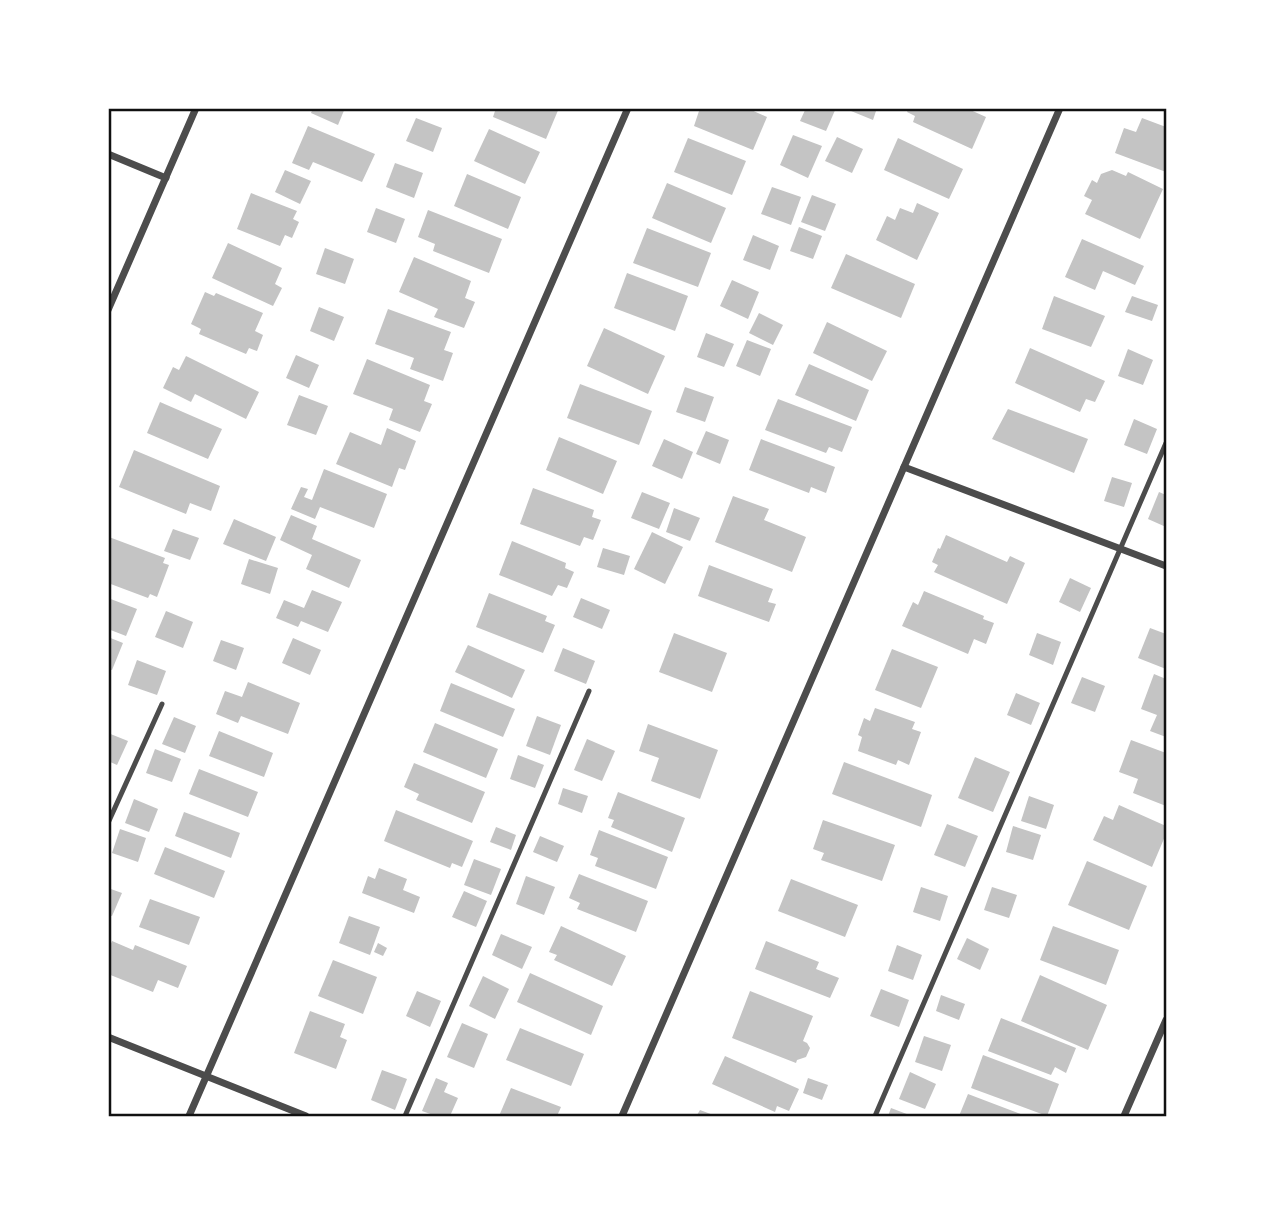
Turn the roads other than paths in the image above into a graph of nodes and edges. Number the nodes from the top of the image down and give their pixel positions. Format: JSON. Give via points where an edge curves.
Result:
{"nodes":[{"id":1,"x":196,"y":108,"type":"edge"},
{"id":2,"x":628,"y":108,"type":"edge"},
{"id":3,"x":1060,"y":108,"type":"edge"},
{"id":4,"x":108,"y":154,"type":"edge"},
{"id":5,"x":166,"y":178,"type":"junction"},
{"id":6,"x":108,"y":310,"type":"edge"},
{"id":7,"x":1167,"y":443,"type":"edge"},
{"id":8,"x":904,"y":467,"type":"junction"},
{"id":9,"x":1121,"y":549,"type":"junction"},
{"id":10,"x":1167,"y":566,"type":"edge"},
{"id":11,"x":589,"y":691,"type":"dead end"},
{"id":12,"x":162,"y":704,"type":"dead end"},
{"id":13,"x":108,"y":823,"type":"edge"},
{"id":14,"x":1167,"y":1020,"type":"edge"},
{"id":15,"x":108,"y":1037,"type":"edge"},
{"id":16,"x":206,"y":1076,"type":"junction"},
{"id":17,"x":189,"y":1116,"type":"edge"},
{"id":18,"x":306,"y":1116,"type":"edge"},
{"id":19,"x":405,"y":1116,"type":"edge"},
{"id":20,"x":622,"y":1116,"type":"edge"},
{"id":21,"x":875,"y":1116,"type":"edge"},
{"id":22,"x":1124,"y":1116,"type":"edge"}],
"edges":[{"from":1,"to":5,"type":"street"},
{"from":2,"to":16,"type":"street"},
{"from":3,"to":8,"type":"street"},
{"from":4,"to":5,"type":"street"},
{"from":5,"to":6,"type":"street"},
{"from":7,"to":9,"type":"lane"},
{"from":8,"to":9,"type":"street"},
{"from":8,"to":20,"type":"street"},
{"from":9,"to":10,"type":"street"},
{"from":9,"to":21,"type":"lane"},
{"from":11,"to":19,"type":"lane"},
{"from":12,"to":13,"type":"lane"},
{"from":14,"to":22,"type":"street"},
{"from":15,"to":16,"type":"street"},
{"from":16,"to":17,"type":"street"},
{"from":16,"to":18,"type":"street"}]}
